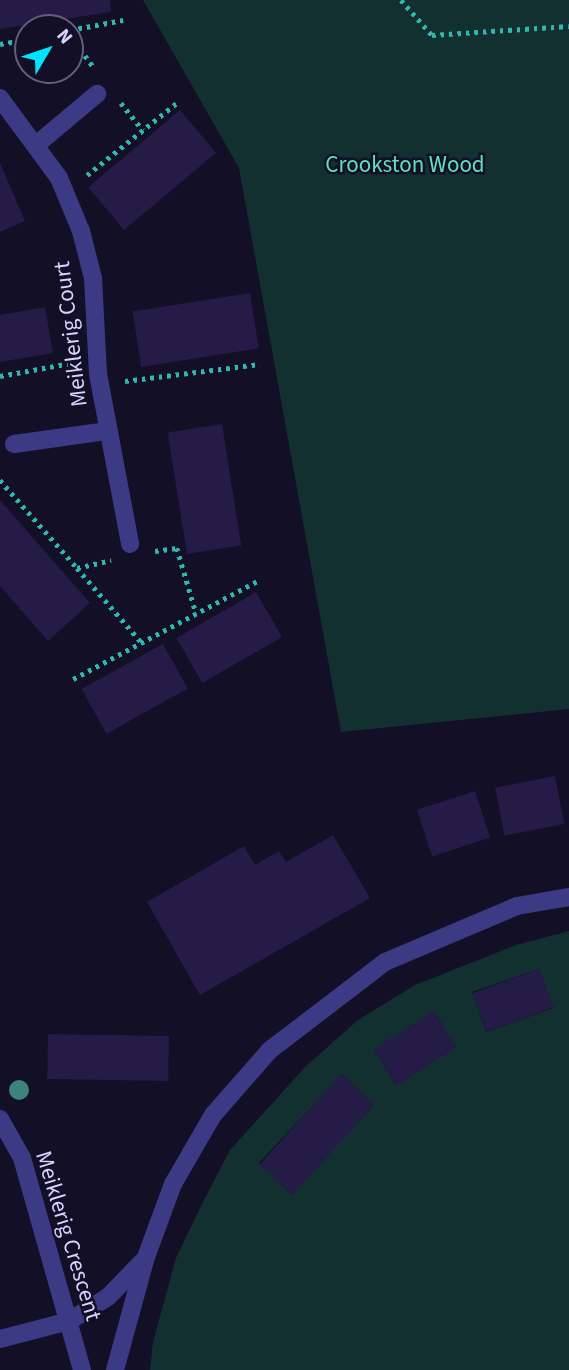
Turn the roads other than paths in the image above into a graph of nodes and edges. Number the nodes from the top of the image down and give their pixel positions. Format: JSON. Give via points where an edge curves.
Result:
{"nodes":[{"id":1,"x":97,"y":94,"type":"dead end"},
{"id":2,"x":0,"y":98,"type":"edge"},
{"id":3,"x":36,"y":145,"type":"junction"},
{"id":4,"x":108,"y":432,"type":"junction"},
{"id":5,"x":14,"y":444,"type":"dead end"},
{"id":6,"x":130,"y":544,"type":"dead end"},
{"id":7,"x":569,"y":897,"type":"edge"},
{"id":8,"x":0,"y":1119,"type":"edge"},
{"id":9,"x":145,"y":1260,"type":"junction"},
{"id":10,"x":69,"y":1321,"type":"junction"},
{"id":11,"x":0,"y":1339,"type":"edge"},
{"id":12,"x":82,"y":1370,"type":"edge"},
{"id":13,"x":116,"y":1370,"type":"edge"}],
"edges":[{"from":1,"to":3,"type":"street"},
{"from":2,"to":3,"type":"street","name":"Meiklerig Court"},
{"from":3,"to":4,"type":"street","name":"Meiklerig Court","via":[[65,193],[93,278],[96,359]]},
{"from":4,"to":5,"type":"street"},
{"from":4,"to":6,"type":"street","name":"Meiklerig Court"},
{"from":7,"to":9,"type":"street","via":[[517,906],[384,962],[270,1049],[213,1115],[173,1184]]},
{"from":8,"to":10,"type":"street","name":"Meiklerig Crescent","via":[[22,1158]]},
{"from":9,"to":10,"type":"street","via":[[108,1297]]},
{"from":9,"to":13,"type":"street"},
{"from":10,"to":11,"type":"street"},
{"from":10,"to":12,"type":"street","name":"Meiklerig Crescent"}]}
